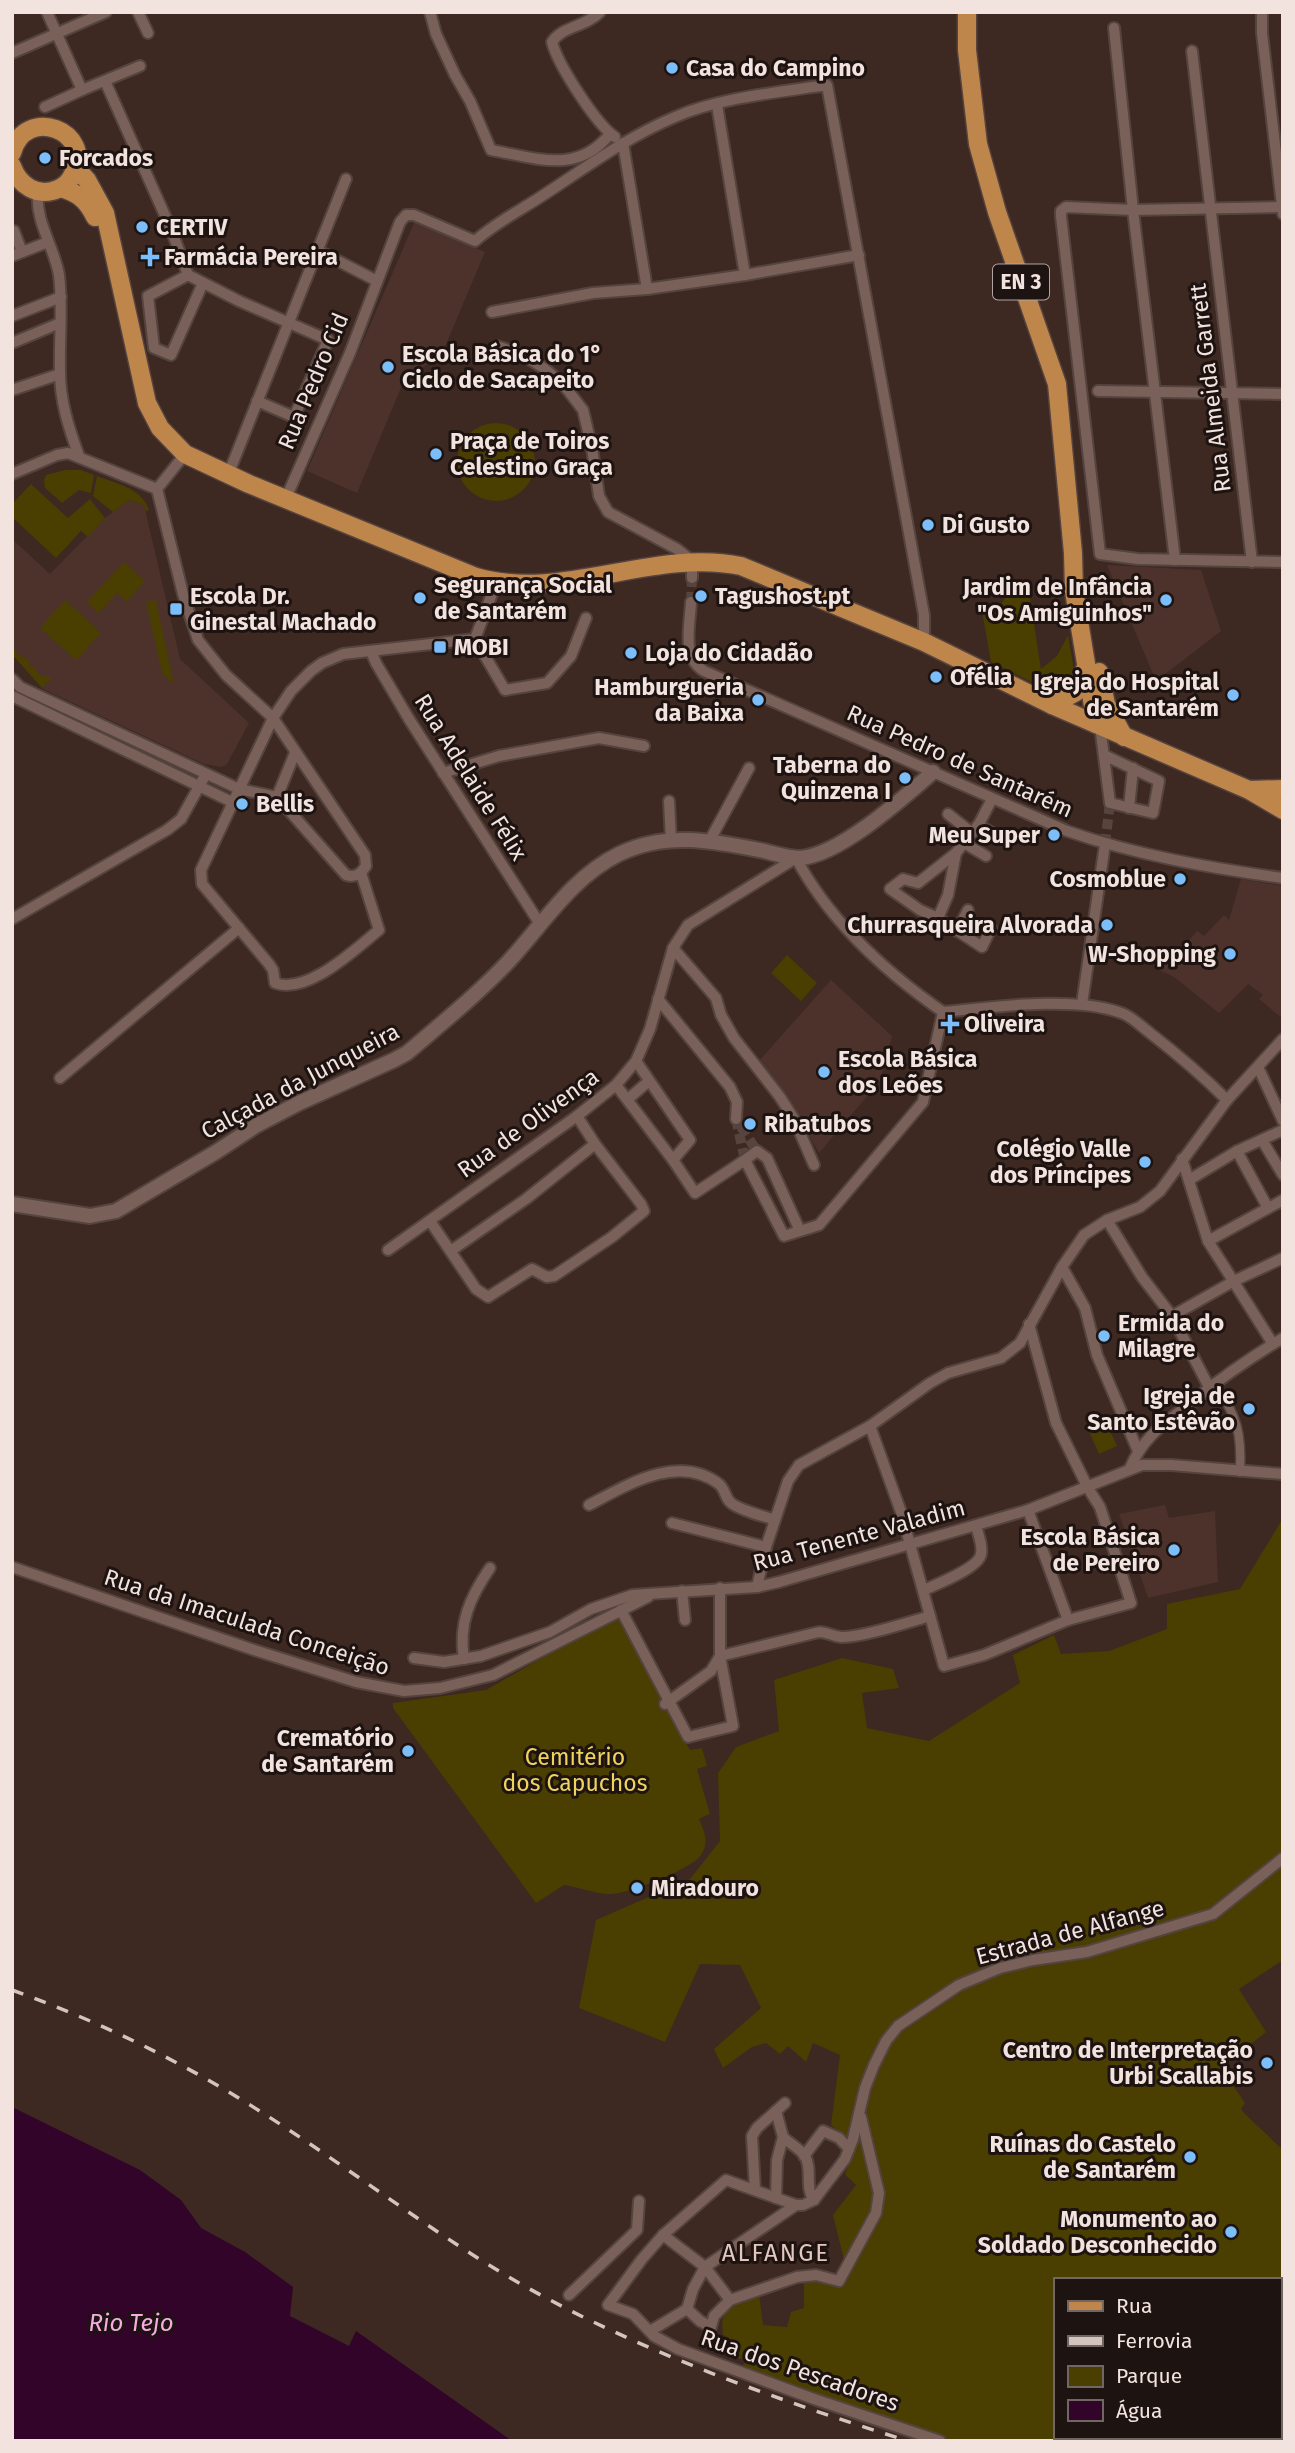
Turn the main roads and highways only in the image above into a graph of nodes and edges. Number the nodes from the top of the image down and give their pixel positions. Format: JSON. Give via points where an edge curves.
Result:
{"nodes":[{"id":1,"x":967,"y":12,"type":"edge"},
{"id":2,"x":16,"y":134,"type":"edge"},
{"id":3,"x":12,"y":153,"type":"edge"},
{"id":4,"x":12,"y":167,"type":"edge"},
{"id":5,"x":76,"y":168,"type":"junction"},
{"id":6,"x":61,"y":188,"type":"junction"},
{"id":7,"x":111,"y":248,"type":"junction"},
{"id":8,"x":1073,"y":553,"type":"junction"},
{"id":9,"x":1086,"y":665,"type":"junction"},
{"id":10,"x":1052,"y":705,"type":"junction"},
{"id":11,"x":1098,"y":725,"type":"junction"},
{"id":12,"x":1124,"y":737,"type":"junction"},
{"id":13,"x":1283,"y":789,"type":"edge"},
{"id":14,"x":1248,"y":790,"type":"junction"},
{"id":15,"x":1283,"y":810,"type":"edge"}],
"edges":[{"from":1,"to":8,"type":"main road","number":"EN 3","via":[[978,144],[1057,384]]},
{"from":2,"to":3,"type":"main road"},
{"from":2,"to":5,"type":"main road","via":[[39,126],[60,130],[75,146]]},
{"from":4,"to":6,"type":"main road","via":[[26,187],[37,192]]},
{"from":5,"to":6,"type":"main road"},
{"from":5,"to":7,"type":"main road","via":[[105,213]]},
{"from":6,"to":7,"type":"main road","via":[[89,203]]},
{"from":7,"to":10,"type":"main road","via":[[147,402],[160,428],[185,454],[228,475],[496,583],[541,584],[636,569],[692,570],[723,562],[741,566],[924,642]]},
{"from":8,"to":9,"type":"main road","number":"EN 3"},
{"from":8,"to":12,"type":"main road","number":"EN 3","via":[[1103,694]]},
{"from":9,"to":10,"type":"main road","via":[[1076,692]]},
{"from":9,"to":11,"type":"main road","number":"EN 3"},
{"from":10,"to":11,"type":"main road"},
{"from":11,"to":12,"type":"main road"},
{"from":12,"to":14,"type":"main road"},
{"from":13,"to":14,"type":"main road"},
{"from":14,"to":15,"type":"main road"}]}
